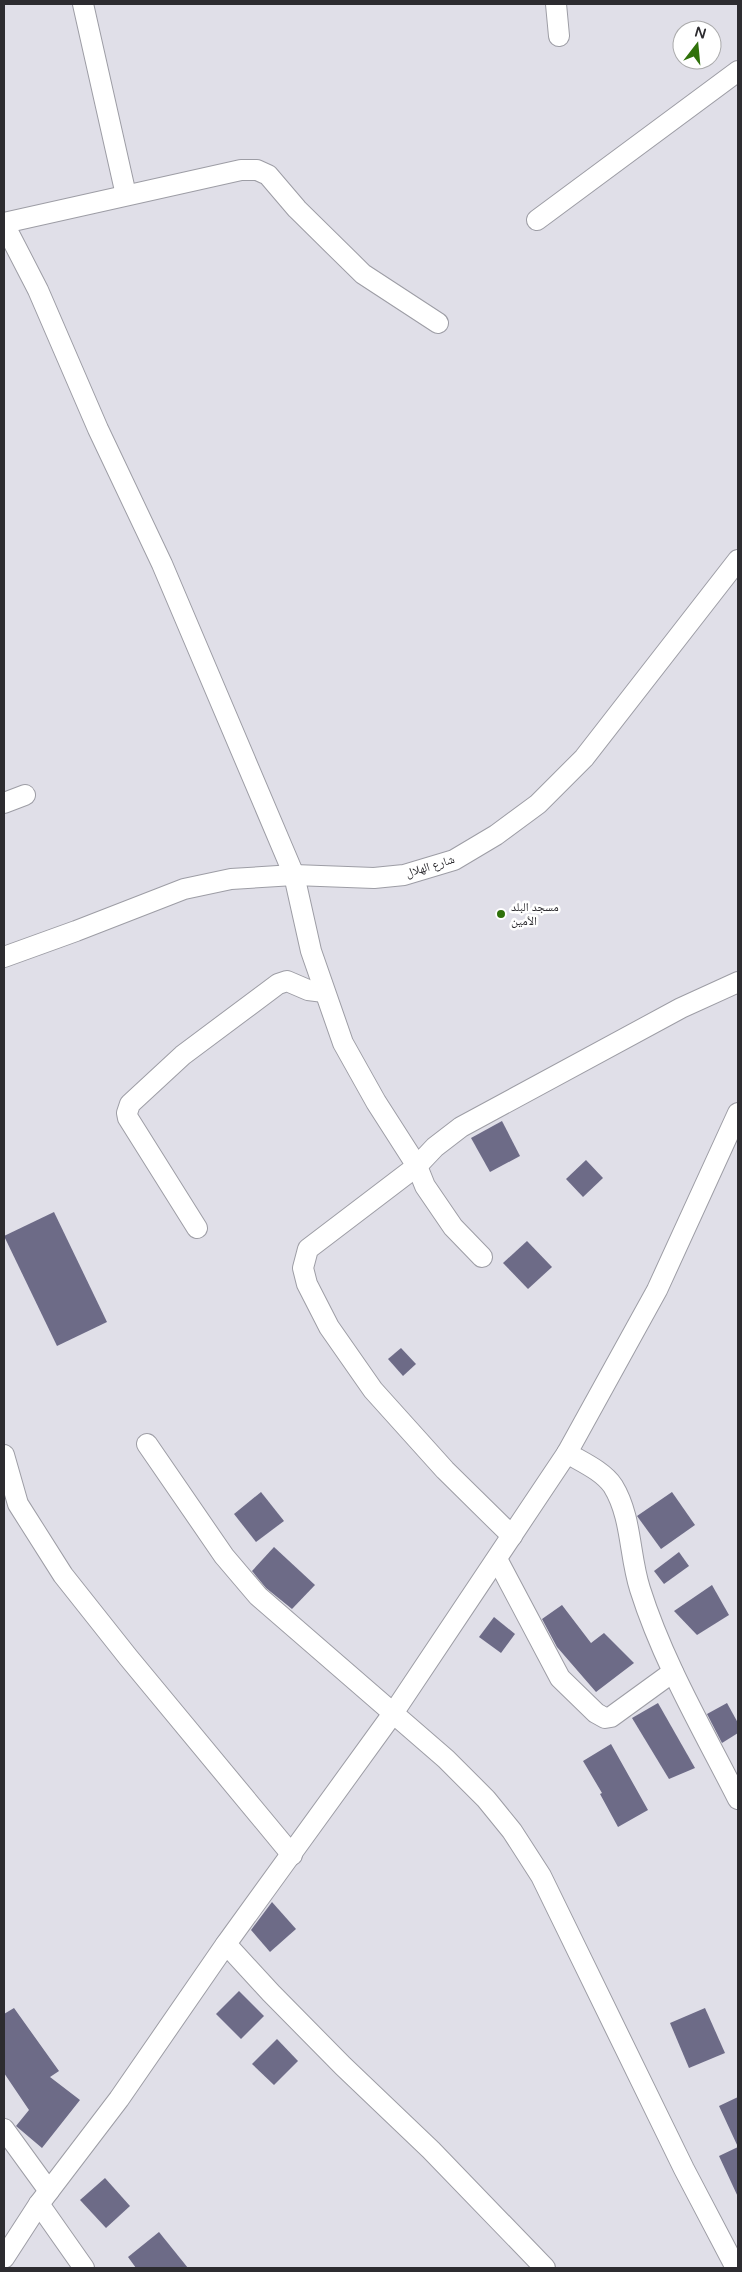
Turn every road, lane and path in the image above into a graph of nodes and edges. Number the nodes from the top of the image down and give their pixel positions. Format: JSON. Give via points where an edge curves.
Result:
{"nodes":[{"id":1,"x":83,"y":4,"type":"edge"},
{"id":2,"x":556,"y":4,"type":"edge"},
{"id":3,"x":558,"y":36,"type":"dead end"},
{"id":4,"x":738,"y":71,"type":"edge"},
{"id":5,"x":126,"y":195,"type":"junction"},
{"id":6,"x":537,"y":220,"type":"dead end"},
{"id":7,"x":4,"y":224,"type":"edge"},
{"id":8,"x":438,"y":323,"type":"dead end"},
{"id":9,"x":738,"y":560,"type":"edge"},
{"id":10,"x":26,"y":795,"type":"dead end"},
{"id":11,"x":4,"y":803,"type":"edge"},
{"id":12,"x":294,"y":875,"type":"junction"},
{"id":13,"x":4,"y":957,"type":"edge"},
{"id":14,"x":738,"y":982,"type":"edge"},
{"id":15,"x":324,"y":992,"type":"junction"},
{"id":16,"x":738,"y":1113,"type":"edge"},
{"id":17,"x":417,"y":1166,"type":"junction"},
{"id":18,"x":197,"y":1228,"type":"dead end"},
{"id":19,"x":482,"y":1257,"type":"dead end"},
{"id":20,"x":147,"y":1444,"type":"dead end"},
{"id":21,"x":567,"y":1453,"type":"junction"},
{"id":22,"x":4,"y":1455,"type":"edge"},
{"id":23,"x":512,"y":1536,"type":"junction"},
{"id":24,"x":497,"y":1559,"type":"junction"},
{"id":25,"x":673,"y":1672,"type":"junction"},
{"id":26,"x":394,"y":1712,"type":"junction"},
{"id":27,"x":738,"y":1799,"type":"edge"},
{"id":28,"x":292,"y":1854,"type":"junction"},
{"id":29,"x":226,"y":1944,"type":"junction"},
{"id":30,"x":4,"y":2129,"type":"edge"},
{"id":31,"x":44,"y":2198,"type":"junction"},
{"id":32,"x":4,"y":2258,"type":"edge"},
{"id":33,"x":84,"y":2268,"type":"edge"},
{"id":34,"x":545,"y":2268,"type":"edge"},
{"id":35,"x":736,"y":2268,"type":"edge"}],
"edges":[{"from":1,"to":5,"type":"street"},
{"from":2,"to":3,"type":"street"},
{"from":4,"to":6,"type":"street"},
{"from":5,"to":7,"type":"street"},
{"from":5,"to":8,"type":"street","via":[[241,170],[257,170],[268,175],[297,209],[363,274]]},
{"from":7,"to":12,"type":"street","via":[[38,290],[98,429],[162,564]]},
{"from":9,"to":12,"type":"street","name":"شارع الهلال","via":[[584,758],[538,804],[496,835],[454,860],[404,875],[374,878]]},
{"from":10,"to":11,"type":"street"},
{"from":12,"to":13,"type":"street","name":"شارع الهلال","via":[[231,879],[184,889]]},
{"from":12,"to":15,"type":"street"},
{"from":14,"to":17,"type":"street","via":[[681,1008],[461,1127]]},
{"from":15,"to":17,"type":"street","via":[[343,1043]]},
{"from":15,"to":18,"type":"street","via":[[308,990],[287,981],[278,984],[183,1055],[130,1104],[128,1118]]},
{"from":16,"to":21,"type":"street","via":[[657,1290]]},
{"from":17,"to":19,"type":"street","via":[[425,1186],[453,1227]]},
{"from":17,"to":23,"type":"street","via":[[308,1249],[302,1268],[329,1327],[374,1390],[445,1470]]},
{"from":20,"to":26,"type":"street","via":[[224,1556],[258,1596]]},
{"from":21,"to":23,"type":"street"},
{"from":21,"to":25,"type":"street","via":[[612,1485],[625,1511],[639,1587]]},
{"from":22,"to":28,"type":"street","via":[[18,1504],[63,1575]]},
{"from":23,"to":24,"type":"street"},
{"from":24,"to":25,"type":"street","via":[[560,1678],[596,1713],[605,1718],[611,1716]]},
{"from":24,"to":26,"type":"street"},
{"from":25,"to":27,"type":"street"},
{"from":26,"to":28,"type":"street"},
{"from":26,"to":35,"type":"street","via":[[486,1799],[512,1831],[541,1876]]},
{"from":28,"to":29,"type":"street"},
{"from":29,"to":31,"type":"street","via":[[120,2098]]},
{"from":29,"to":34,"type":"street"},
{"from":30,"to":31,"type":"street"},
{"from":31,"to":32,"type":"street"},
{"from":31,"to":33,"type":"street"}]}
